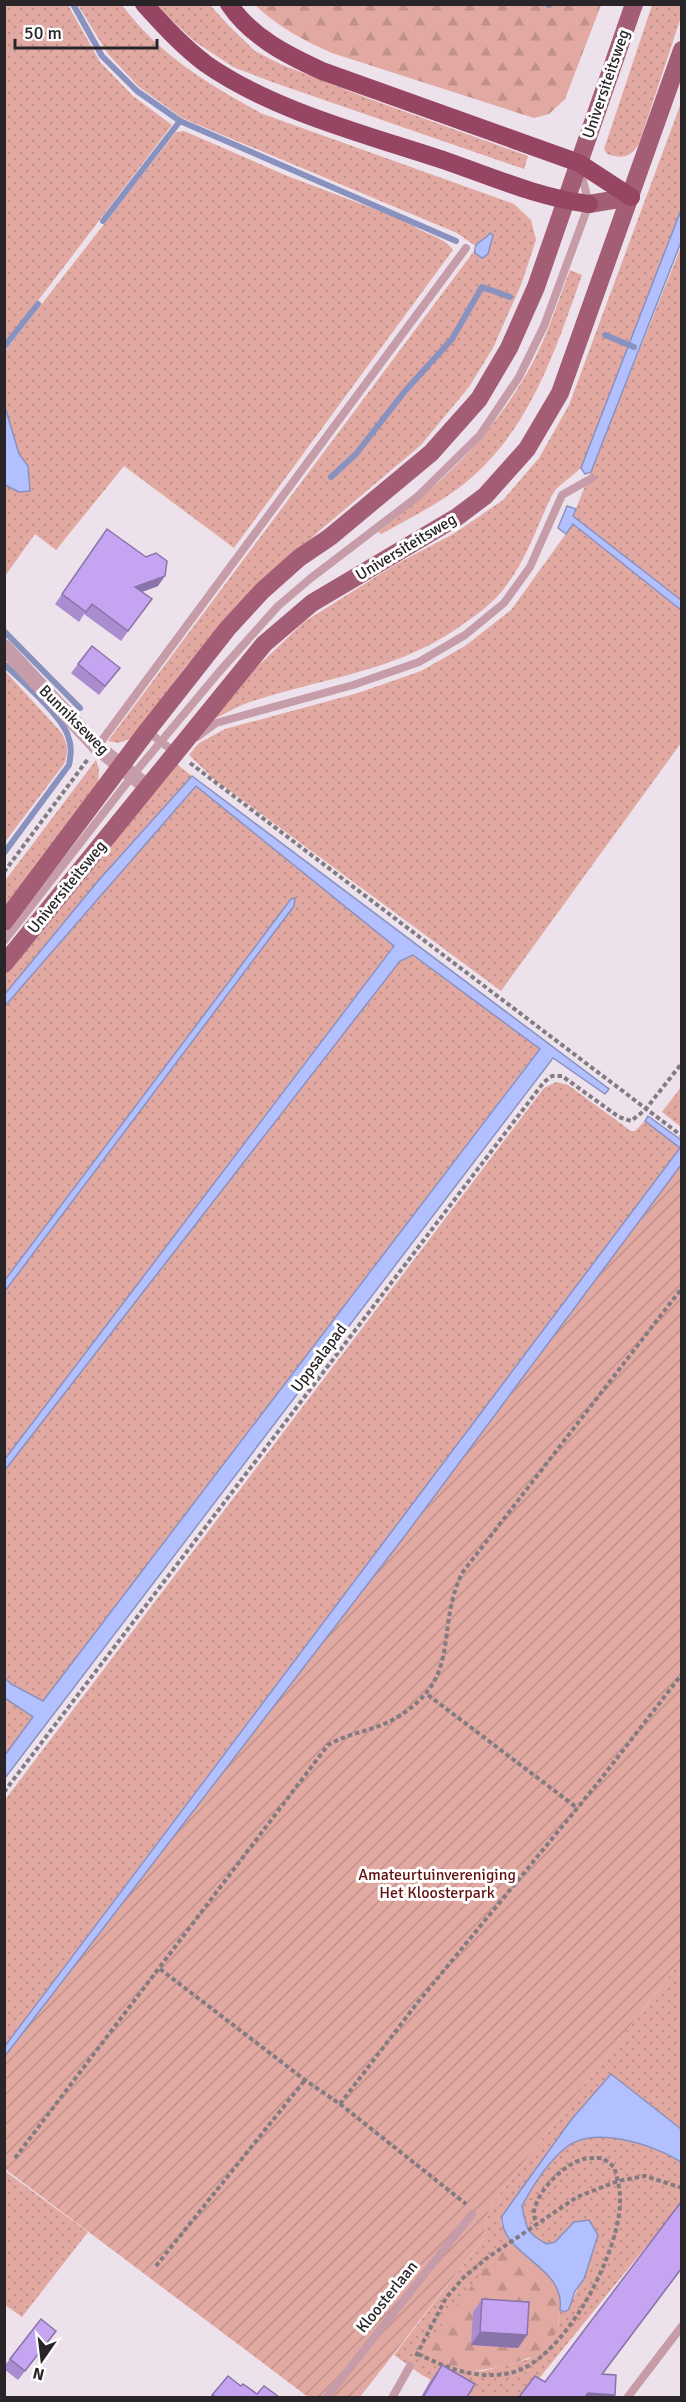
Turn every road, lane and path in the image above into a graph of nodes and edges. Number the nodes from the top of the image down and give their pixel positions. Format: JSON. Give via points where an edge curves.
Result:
{"nodes":[{"id":1,"x":144,"y":4,"type":"edge"},
{"id":2,"x":229,"y":4,"type":"edge"},
{"id":3,"x":634,"y":4,"type":"edge"},
{"id":4,"x":681,"y":50,"type":"edge"},
{"id":5,"x":579,"y":163,"type":"junction"},
{"id":6,"x":631,"y":197,"type":"junction"},
{"id":7,"x":565,"y":201,"type":"junction"},
{"id":8,"x":589,"y":204,"type":"junction"},
{"id":9,"x":466,"y":248,"type":"dead end"},
{"id":10,"x":592,"y":478,"type":"dead end"},
{"id":11,"x":4,"y":647,"type":"edge"},
{"id":12,"x":166,"y":746,"type":"junction"},
{"id":13,"x":97,"y":747,"type":"junction"},
{"id":14,"x":134,"y":776,"type":"junction"},
{"id":15,"x":4,"y":872,"type":"edge"},
{"id":16,"x":4,"y":922,"type":"edge"},
{"id":17,"x":4,"y":940,"type":"edge"},
{"id":18,"x":4,"y":964,"type":"edge"},
{"id":19,"x":681,"y":1063,"type":"edge"},
{"id":20,"x":645,"y":1110,"type":"junction"},
{"id":21,"x":681,"y":1136,"type":"edge"},
{"id":22,"x":681,"y":1288,"type":"edge"},
{"id":23,"x":681,"y":1674,"type":"edge"},
{"id":24,"x":428,"y":1695,"type":"junction"},
{"id":25,"x":4,"y":1792,"type":"edge"},
{"id":26,"x":576,"y":1807,"type":"junction"},
{"id":27,"x":160,"y":1970,"type":"junction"},
{"id":28,"x":304,"y":2080,"type":"junction"},
{"id":29,"x":340,"y":2104,"type":"junction"},
{"id":30,"x":15,"y":2158,"type":"dead end"},
{"id":31,"x":618,"y":2181,"type":"junction"},
{"id":32,"x":681,"y":2188,"type":"edge"},
{"id":33,"x":472,"y":2214,"type":"joint"},
{"id":34,"x":537,"y":2224,"type":"junction"},
{"id":35,"x":156,"y":2266,"type":"dead end"},
{"id":36,"x":681,"y":2326,"type":"edge"},
{"id":37,"x":417,"y":2354,"type":"junction"},
{"id":38,"x":410,"y":2366,"type":"joint"},
{"id":39,"x":326,"y":2397,"type":"edge"},
{"id":40,"x":392,"y":2397,"type":"edge"},
{"id":41,"x":627,"y":2397,"type":"edge"}],
"edges":[{"from":1,"to":7,"type":"highway","via":[[185,48],[243,87],[321,118]]},
{"from":2,"to":5,"type":"highway","via":[[262,39],[290,57]]},
{"from":3,"to":5,"type":"main road","name":"Universiteitsweg"},
{"from":4,"to":6,"type":"main road","name":"Universiteitsweg"},
{"from":5,"to":6,"type":"highway"},
{"from":5,"to":7,"type":"main road","name":"Universiteitsweg"},
{"from":5,"to":8,"type":"lane"},
{"from":6,"to":8,"type":"main road"},
{"from":6,"to":12,"type":"main road","name":"Universiteitsweg","via":[[560,393],[510,470],[458,517],[312,603],[264,644]]},
{"from":7,"to":8,"type":"highway"},
{"from":7,"to":12,"type":"main road","name":"Universiteitsweg","via":[[524,318],[478,399],[455,429],[406,476],[262,591],[218,640]]},
{"from":8,"to":12,"type":"lane","name":"Universiteitsweg","via":[[533,350],[480,435],[417,497],[278,606]]},
{"from":9,"to":13,"type":"lane"},
{"from":10,"to":12,"type":"lane","via":[[562,495],[530,567],[504,603],[465,635],[419,662],[353,685],[216,723],[200,734]]},
{"from":11,"to":13,"type":"street","name":"Bunnikseweg"},
{"from":12,"to":14,"type":"main road","name":"Universiteitsweg"},
{"from":12,"to":14,"type":"main road","name":"Universiteitsweg"},
{"from":12,"to":20,"type":"path"},
{"from":13,"to":14,"type":"street","name":"Bunnikseweg"},
{"from":13,"to":15,"type":"path"},
{"from":14,"to":16,"type":"main road","name":"Universiteitsweg"},
{"from":14,"to":17,"type":"lane","name":"Universiteitsweg"},
{"from":14,"to":18,"type":"main road","name":"Universiteitsweg"},
{"from":19,"to":20,"type":"path"},
{"from":20,"to":21,"type":"path"},
{"from":20,"to":25,"type":"path","name":"Uppsalapad","via":[[631,1121],[625,1120],[562,1076],[552,1076],[544,1082]]},
{"from":22,"to":24,"type":"path","via":[[462,1573],[453,1593],[438,1677]]},
{"from":23,"to":26,"type":"path"},
{"from":24,"to":26,"type":"path"},
{"from":24,"to":27,"type":"path","via":[[396,1718],[328,1745]]},
{"from":26,"to":29,"type":"path"},
{"from":27,"to":28,"type":"path"},
{"from":27,"to":30,"type":"path"},
{"from":28,"to":29,"type":"path"},
{"from":28,"to":35,"type":"path"},
{"from":29,"to":33,"type":"path","via":[[465,2201]]},
{"from":31,"to":32,"type":"path","via":[[645,2176]]},
{"from":31,"to":34,"type":"path","via":[[577,2197]]},
{"from":31,"to":34,"type":"path","via":[[614,2167],[603,2158],[582,2160],[564,2170],[538,2199],[533,2213]]},
{"from":31,"to":37,"type":"path","via":[[621,2199],[617,2226],[598,2280],[561,2337],[538,2360],[512,2373],[479,2376],[450,2369]]},
{"from":33,"to":39,"type":"lane","name":"Kloosterlaan"},
{"from":34,"to":37,"type":"path","via":[[487,2258],[446,2298]]},
{"from":36,"to":41,"type":"lane"},
{"from":37,"to":38,"type":"path"},
{"from":38,"to":40,"type":"lane"}]}
